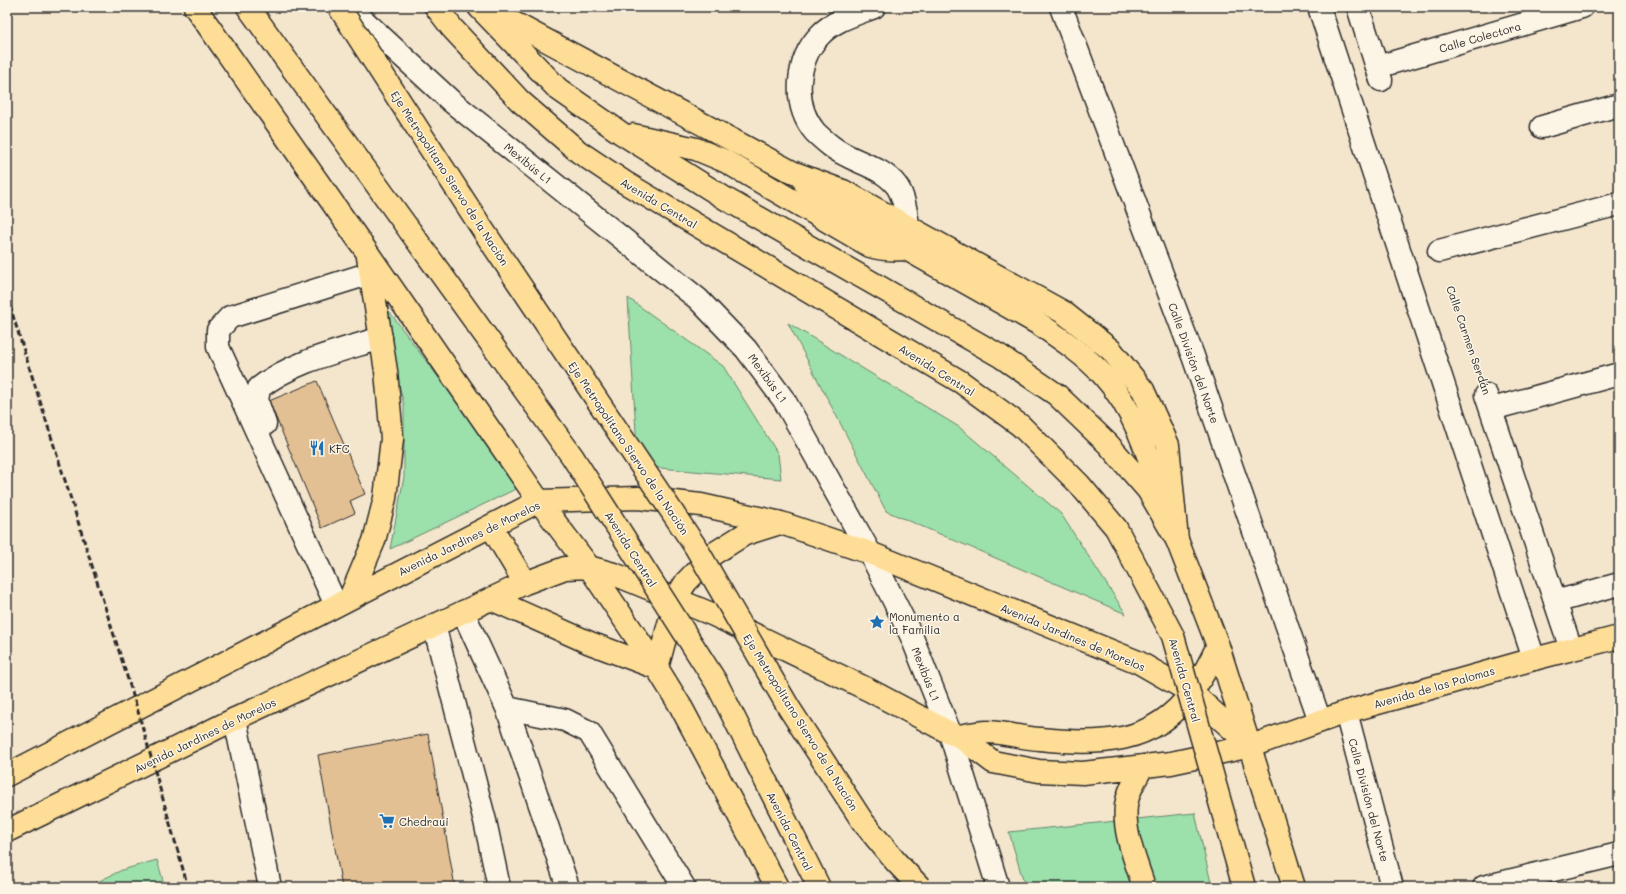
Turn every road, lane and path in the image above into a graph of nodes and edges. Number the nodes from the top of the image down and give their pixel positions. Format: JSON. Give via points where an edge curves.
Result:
{"nodes":[{"id":1,"x":194,"y":7,"type":"edge"},
{"id":2,"x":248,"y":7,"type":"edge"},
{"id":3,"x":340,"y":7,"type":"edge"},
{"id":4,"x":350,"y":7,"type":"edge"},
{"id":5,"x":436,"y":7,"type":"edge"},
{"id":6,"x":479,"y":7,"type":"edge"},
{"id":7,"x":484,"y":7,"type":"edge"},
{"id":8,"x":874,"y":7,"type":"edge"},
{"id":9,"x":1061,"y":7,"type":"edge"},
{"id":10,"x":1319,"y":7,"type":"edge"},
{"id":11,"x":1358,"y":7,"type":"edge"},
{"id":12,"x":1582,"y":7,"type":"edge"},
{"id":13,"x":1377,"y":67,"type":"junction"},
{"id":14,"x":1387,"y":97,"type":"dead end"},
{"id":15,"x":1619,"y":105,"type":"edge"},
{"id":16,"x":1542,"y":127,"type":"dead end"},
{"id":17,"x":621,"y":133,"type":"junction"},
{"id":18,"x":1619,"y":204,"type":"edge"},
{"id":19,"x":908,"y":239,"type":"junction"},
{"id":20,"x":1439,"y":251,"type":"dead end"},
{"id":21,"x":367,"y":252,"type":"junction"},
{"id":22,"x":371,"y":273,"type":"junction"},
{"id":23,"x":381,"y":338,"type":"junction"},
{"id":24,"x":1618,"y":379,"type":"edge"},
{"id":25,"x":539,"y":501,"type":"junction"},
{"id":26,"x":781,"y":523,"type":"junction"},
{"id":27,"x":491,"y":526,"type":"junction"},
{"id":28,"x":1177,"y":540,"type":"junction"},
{"id":29,"x":870,"y":553,"type":"junction"},
{"id":30,"x":312,"y":554,"type":"junction"},
{"id":31,"x":589,"y":567,"type":"junction"},
{"id":32,"x":525,"y":583,"type":"junction"},
{"id":33,"x":1619,"y":584,"type":"edge"},
{"id":34,"x":676,"y":598,"type":"junction"},
{"id":35,"x":491,"y":599,"type":"junction"},
{"id":36,"x":343,"y":602,"type":"junction"},
{"id":37,"x":1555,"y":602,"type":"junction"},
{"id":38,"x":463,"y":612,"type":"junction"},
{"id":39,"x":434,"y":626,"type":"junction"},
{"id":40,"x":1619,"y":637,"type":"edge"},
{"id":41,"x":1218,"y":646,"type":"junction"},
{"id":42,"x":1571,"y":649,"type":"junction"},
{"id":43,"x":1534,"y":659,"type":"junction"},
{"id":44,"x":657,"y":668,"type":"junction"},
{"id":45,"x":1192,"y":693,"type":"junction"},
{"id":46,"x":507,"y":708,"type":"junction"},
{"id":47,"x":1346,"y":712,"type":"junction"},
{"id":48,"x":235,"y":719,"type":"junction"},
{"id":49,"x":1320,"y":721,"type":"junction"},
{"id":50,"x":954,"y":735,"type":"junction"},
{"id":51,"x":1251,"y":746,"type":"junction"},
{"id":52,"x":1143,"y":766,"type":"junction"},
{"id":53,"x":7,"y":775,"type":"edge"},
{"id":54,"x":7,"y":831,"type":"edge"},
{"id":55,"x":1619,"y":854,"type":"edge"},
{"id":56,"x":270,"y":887,"type":"edge"},
{"id":57,"x":499,"y":887,"type":"edge"},
{"id":58,"x":568,"y":887,"type":"edge"},
{"id":59,"x":684,"y":887,"type":"edge"},
{"id":60,"x":777,"y":887,"type":"edge"},
{"id":61,"x":819,"y":887,"type":"edge"},
{"id":62,"x":920,"y":887,"type":"edge"},
{"id":63,"x":998,"y":887,"type":"edge"},
{"id":64,"x":1144,"y":887,"type":"edge"},
{"id":65,"x":1244,"y":887,"type":"edge"},
{"id":66,"x":1294,"y":887,"type":"edge"},
{"id":67,"x":1392,"y":887,"type":"edge"},
{"id":68,"x":1484,"y":887,"type":"edge"}],
"edges":[{"from":1,"to":21,"type":"main road"},
{"from":2,"to":61,"type":"main road","name":"Avenida Central","bridge":true,"via":[[572,456],[716,682]]},
{"from":3,"to":62,"type":"main road","name":"Eje Metropolitano Siervo de la Nación","bridge":true,"via":[[482,230],[695,546],[789,708],[863,822]]},
{"from":4,"to":29,"type":"street","name":"Mexibús L1","via":[[452,102],[698,299],[746,349],[784,400]]},
{"from":5,"to":65,"type":"main road","name":"Avenida Central","bridge":true,"via":[[452,28],[520,101],[578,152],[630,186],[961,382],[1021,426],[1079,484],[1116,528],[1173,636]]},
{"from":6,"to":17,"type":"main road","via":[[558,89]]},
{"from":7,"to":19,"type":"main road","via":[[792,172],[843,191]]},
{"from":8,"to":19,"type":"street","via":[[840,20],[821,34],[807,51],[800,75],[799,91],[806,116],[815,132],[833,148],[886,175],[897,186],[903,199]]},
{"from":9,"to":49,"type":"street","name":"Calle División del Norte","via":[[1193,356]]},
{"from":10,"to":43,"type":"street"},
{"from":11,"to":13,"type":"street"},
{"from":12,"to":13,"type":"street","name":"Calle Colectora"},
{"from":13,"to":14,"type":"street"},
{"from":15,"to":16,"type":"street"},
{"from":17,"to":19,"type":"main road","via":[[696,149],[725,161],[870,246],[887,249]]},
{"from":17,"to":28,"type":"main road","via":[[726,200],[1000,356],[1057,395],[1108,444],[1148,490]]},
{"from":18,"to":20,"type":"street"},
{"from":19,"to":28,"type":"main road","via":[[1063,312],[1111,350],[1142,390],[1168,445]]},
{"from":21,"to":22,"type":"main road"},
{"from":21,"to":25,"type":"main road"},
{"from":22,"to":23,"type":"main road"},
{"from":22,"to":30,"type":"street","via":[[230,317],[218,330],[218,347]]},
{"from":23,"to":30,"type":"street","via":[[305,363],[271,379],[259,388],[257,401],[262,417],[299,504]]},
{"from":23,"to":36,"type":"main road","via":[[392,439],[385,498],[374,540]]},
{"from":24,"to":37,"type":"street","name":"Calle Carmen Serdán","via":[[1490,405],[1481,378]]},
{"from":25,"to":26,"type":"main road","name":"Avenida Jardines de Morelos","via":[[638,498],[701,506]]},
{"from":25,"to":27,"type":"main road","name":"Avenida Jardines de Morelos"},
{"from":25,"to":31,"type":"main road"},
{"from":26,"to":29,"type":"main road","name":"Avenida Jardines de Morelos"},
{"from":26,"to":34,"type":"main road","via":[[745,534],[713,554],[686,582]]},
{"from":27,"to":32,"type":"main road"},
{"from":27,"to":36,"type":"main road","name":"Avenida Jardines de Morelos"},
{"from":28,"to":41,"type":"main road"},
{"from":29,"to":45,"type":"main road","name":"Avenida Jardines de Morelos","via":[[1138,662]]},
{"from":29,"to":50,"type":"street","name":"Mexibús L1","via":[[911,635]]},
{"from":30,"to":36,"type":"street"},
{"from":31,"to":32,"type":"main road","name":"Avenida Jardines de Morelos","via":[[565,568]]},
{"from":31,"to":34,"type":"main road","name":"Avenida Jardines de Morelos"},
{"from":31,"to":44,"type":"main road"},
{"from":32,"to":35,"type":"main road","name":"Avenida Jardines de Morelos"},
{"from":33,"to":37,"type":"street"},
{"from":34,"to":44,"type":"main road"},
{"from":34,"to":50,"type":"main road","name":"Avenida Jardines de Morelos","via":[[869,690]]},
{"from":35,"to":38,"type":"main road","name":"Avenida Jardines de Morelos"},
{"from":35,"to":44,"type":"main road","via":[[590,643]]},
{"from":36,"to":53,"type":"main road","name":"Avenida Jardines de Morelos"},
{"from":37,"to":42,"type":"street","name":"Calle Carmen Serdán"},
{"from":38,"to":39,"type":"main road","name":"Avenida Jardines de Morelos"},
{"from":38,"to":46,"type":"street"},
{"from":39,"to":48,"type":"main road","name":"Avenida Jardines de Morelos"},
{"from":39,"to":57,"type":"street","via":[[485,821]]},
{"from":40,"to":42,"type":"main road","name":"Avenida de las Palomas"},
{"from":41,"to":45,"type":"main road"},
{"from":41,"to":51,"type":"main road"},
{"from":42,"to":43,"type":"main road","name":"Avenida de las Palomas"},
{"from":43,"to":47,"type":"main road","name":"Avenida de las Palomas"},
{"from":44,"to":60,"type":"main road","via":[[682,707]]},
{"from":45,"to":50,"type":"main road","via":[[1169,718],[1140,734],[1111,740],[1078,742],[985,732]]},
{"from":45,"to":51,"type":"main road","name":"Avenida Jardines de Morelos"},
{"from":46,"to":58,"type":"street"},
{"from":46,"to":59,"type":"street","via":[[565,720],[589,732]]},
{"from":47,"to":49,"type":"main road","name":"Avenida de las Palomas"},
{"from":47,"to":67,"type":"street","name":"Calle División del Norte"},
{"from":48,"to":54,"type":"main road","name":"Avenida Jardines de Morelos"},
{"from":48,"to":56,"type":"street"},
{"from":49,"to":51,"type":"main road","name":"Avenida de las Palomas"},
{"from":50,"to":52,"type":"main road","name":"Avenida Jardines de Morelos","via":[[993,762],[1039,771],[1083,773]]},
{"from":50,"to":63,"type":"street","name":"Mexibús L1"},
{"from":51,"to":52,"type":"main road","name":"Avenida Jardines de Morelos","via":[[1171,763]]},
{"from":51,"to":66,"type":"main road"},
{"from":52,"to":64,"type":"main road","via":[[1133,783],[1126,806],[1127,834]]},
{"from":55,"to":68,"type":"street"}]}
